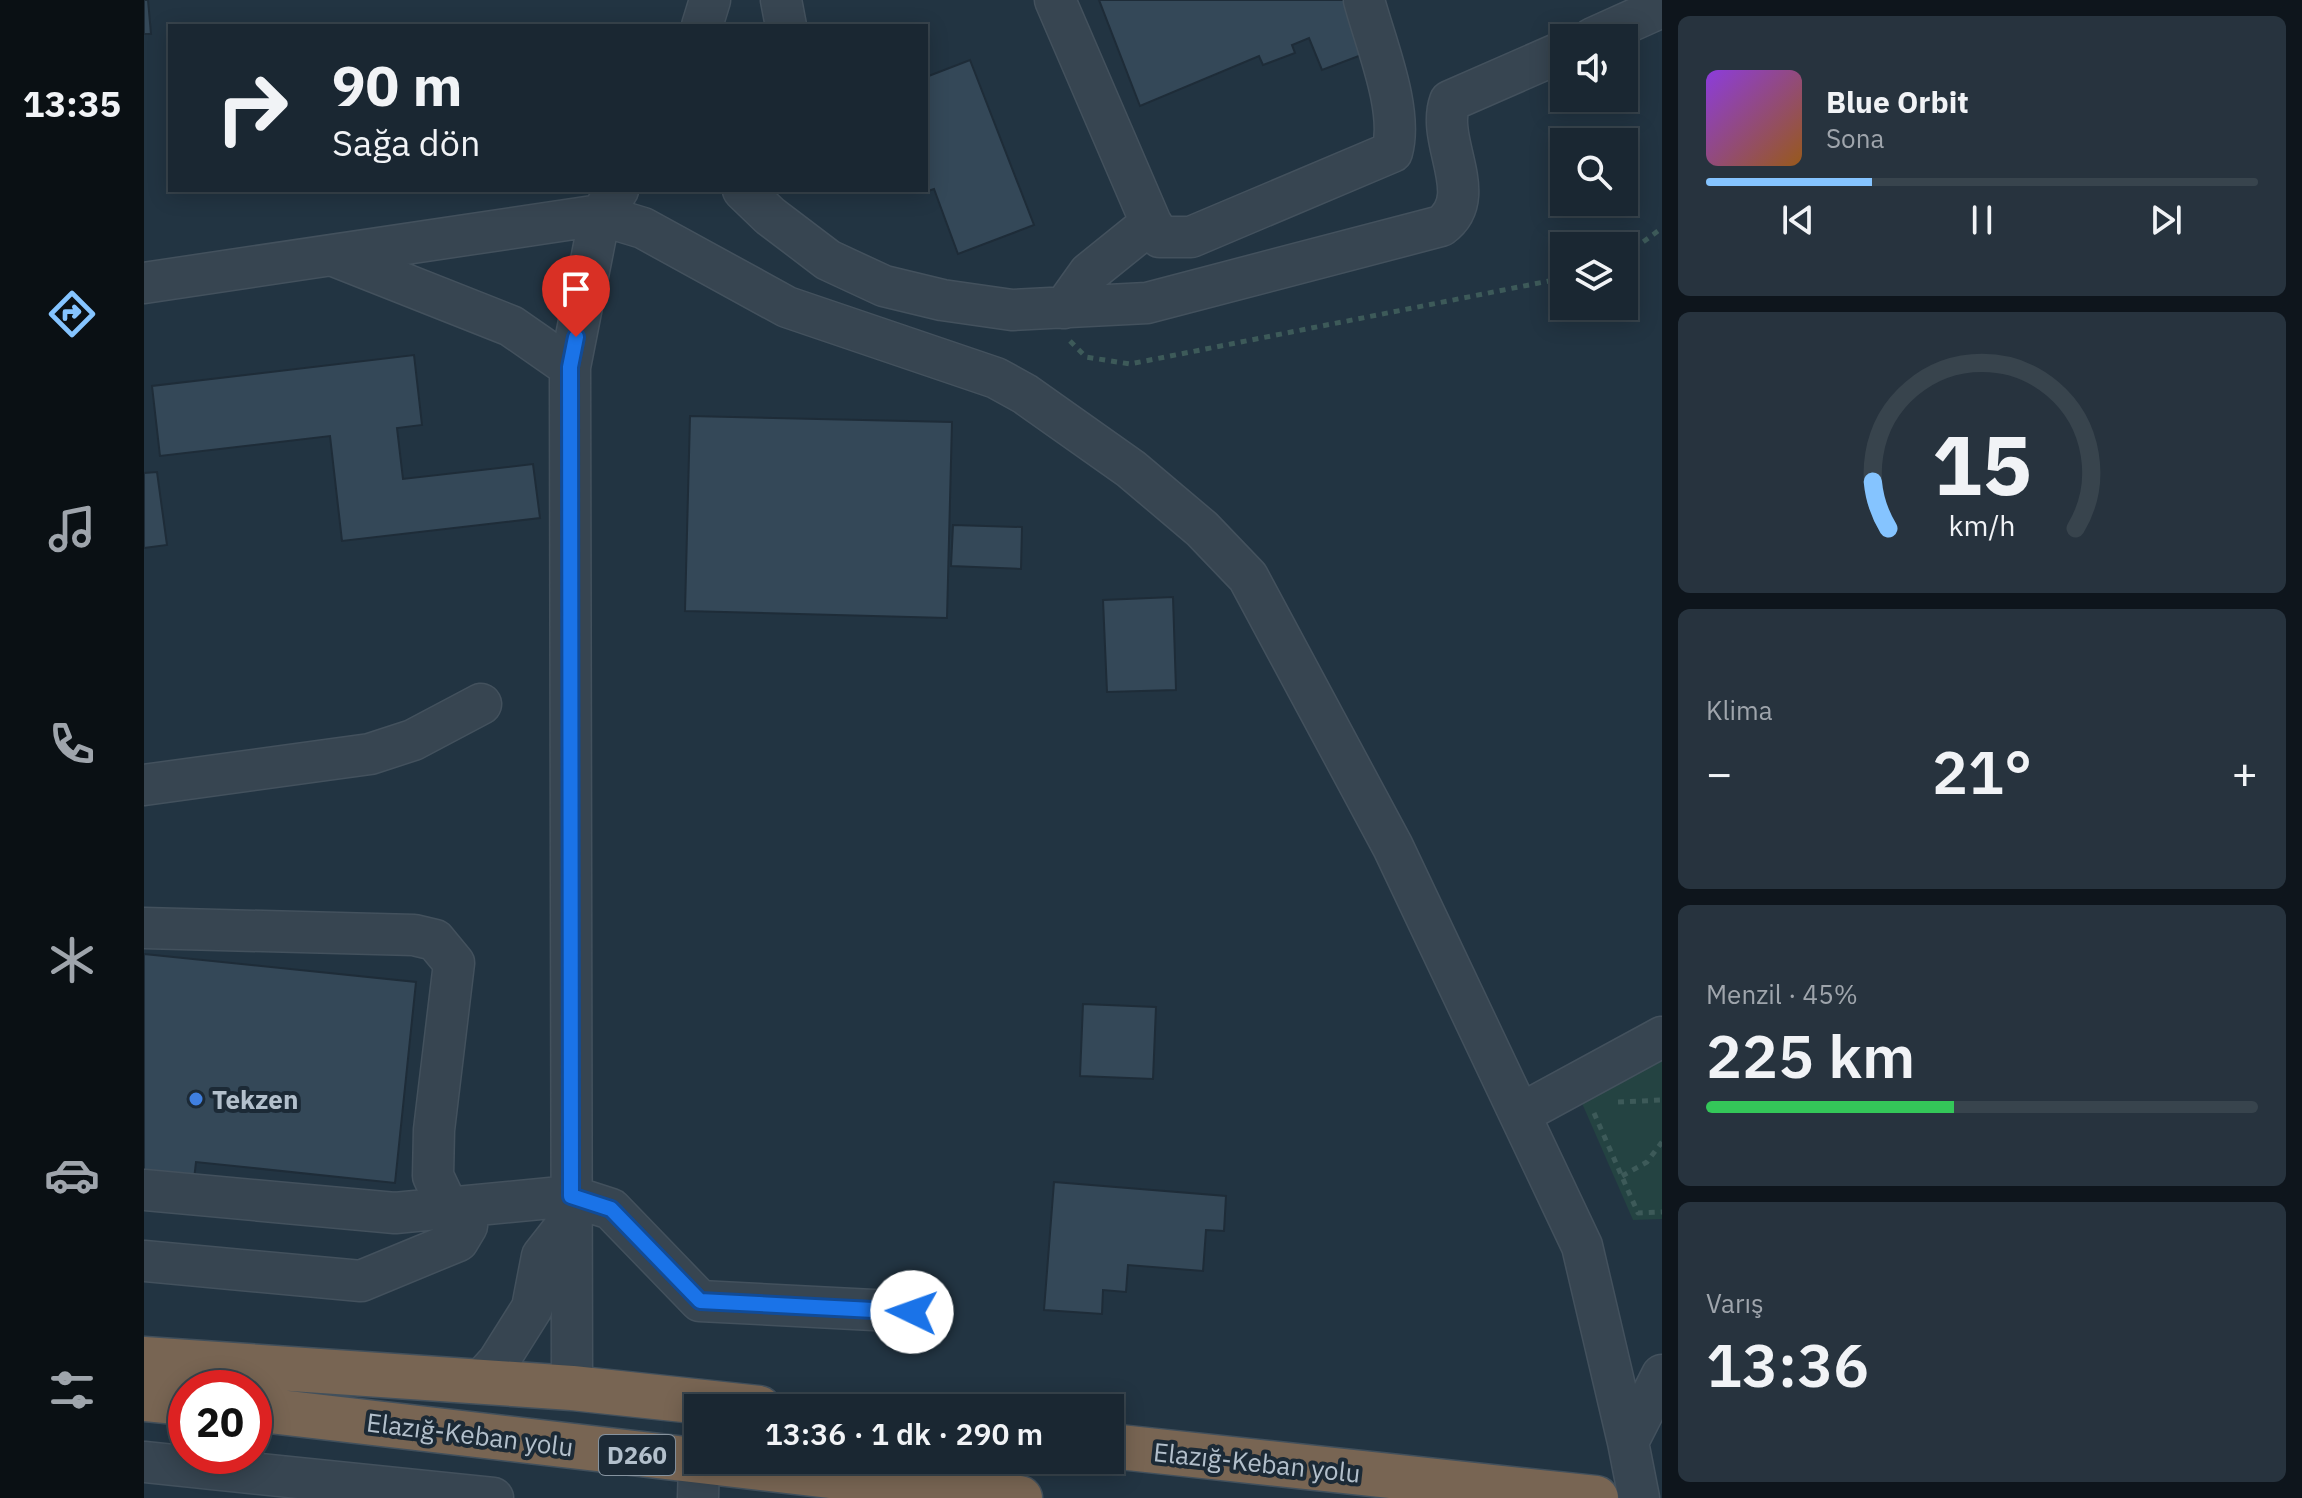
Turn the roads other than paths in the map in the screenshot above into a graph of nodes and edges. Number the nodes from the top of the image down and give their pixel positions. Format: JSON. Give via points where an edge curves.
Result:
{"nodes":[{"id":1,"x":710,"y":0,"type":"edge"},
{"id":2,"x":781,"y":0,"type":"edge"},
{"id":3,"x":1055,"y":0,"type":"edge"},
{"id":4,"x":1364,"y":0,"type":"edge"},
{"id":5,"x":1662,"y":7,"type":"edge"},
{"id":6,"x":703,"y":24,"type":"edge"},
{"id":7,"x":786,"y":24,"type":"edge"},
{"id":8,"x":1624,"y":24,"type":"edge"},
{"id":9,"x":1550,"y":57,"type":"edge"},
{"id":10,"x":745,"y":192,"type":"edge"},
{"id":11,"x":609,"y":203,"type":"edge"},
{"id":12,"x":1151,"y":223,"type":"junction"},
{"id":13,"x":334,"y":256,"type":"junction"},
{"id":14,"x":144,"y":283,"type":"edge"},
{"id":15,"x":1058,"y":308,"type":"junction"},
{"id":16,"x":570,"y":367,"type":"junction"},
{"id":17,"x":481,"y":704,"type":"dead end"},
{"id":18,"x":144,"y":785,"type":"edge"},
{"id":19,"x":144,"y":928,"type":"edge"},
{"id":20,"x":1662,"y":1037,"type":"edge"},
{"id":21,"x":1522,"y":1113,"type":"junction"},
{"id":22,"x":144,"y":1190,"type":"edge"},
{"id":23,"x":571,"y":1208,"type":"junction"},
{"id":24,"x":459,"y":1209,"type":"junction"},
{"id":25,"x":144,"y":1261,"type":"edge"},
{"id":26,"x":912,"y":1312,"type":"dead end"},
{"id":27,"x":144,"y":1359,"type":"edge"},
{"id":28,"x":480,"y":1382,"type":"junction"},
{"id":29,"x":1660,"y":1383,"type":"edge"},
{"id":30,"x":572,"y":1388,"type":"junction"},
{"id":31,"x":144,"y":1399,"type":"edge"},
{"id":32,"x":684,"y":1400,"type":"edge"},
{"id":33,"x":168,"y":1401,"type":"edge"},
{"id":34,"x":272,"y":1412,"type":"edge"},
{"id":35,"x":1628,"y":1442,"type":"junction"},
{"id":36,"x":1124,"y":1447,"type":"edge"},
{"id":37,"x":144,"y":1462,"type":"edge"},
{"id":38,"x":699,"y":1480,"type":"edge"},
{"id":39,"x":493,"y":1498,"type":"edge"},
{"id":40,"x":1020,"y":1498,"type":"edge"},
{"id":41,"x":1596,"y":1498,"type":"edge"},
{"id":42,"x":1639,"y":1498,"type":"edge"}],
"edges":[{"from":1,"to":6,"type":"street"},
{"from":2,"to":7,"type":"street"},
{"from":3,"to":12,"type":"street"},
{"from":4,"to":12,"type":"street","via":[[1394,113],[1392,152],[1191,237],[1160,237]]},
{"from":5,"to":8,"type":"street"},
{"from":9,"to":15,"type":"street","via":[[1450,101],[1446,127],[1458,206],[1441,226],[1147,303]]},
{"from":10,"to":15,"type":"street","via":[[828,260],[884,286],[1012,310]]},
{"from":11,"to":13,"type":"street"},
{"from":11,"to":16,"type":"street"},
{"from":11,"to":21,"type":"street","via":[[643,228],[787,307],[996,378],[1131,469],[1229,554],[1265,604],[1386,833]]},
{"from":12,"to":15,"type":"street","via":[[1089,273]]},
{"from":13,"to":14,"type":"street"},
{"from":13,"to":16,"type":"street","via":[[511,326]]},
{"from":16,"to":23,"type":"street"},
{"from":17,"to":18,"type":"street","via":[[413,740],[370,754]]},
{"from":19,"to":24,"type":"street","via":[[414,935],[443,947],[454,963],[433,1176]]},
{"from":20,"to":21,"type":"street"},
{"from":21,"to":35,"type":"street","via":[[1582,1246]]},
{"from":22,"to":24,"type":"street","via":[[395,1213]]},
{"from":23,"to":24,"type":"street"},
{"from":23,"to":26,"type":"street","via":[[611,1209],[700,1301]]},
{"from":23,"to":28,"type":"street","via":[[542,1256],[532,1308]]},
{"from":23,"to":30,"type":"street"},
{"from":24,"to":25,"type":"street","via":[[467,1226],[458,1241],[361,1281]]},
{"from":27,"to":28,"type":"highway","name":"Elazığ-Keban yolu","number":"D260"},
{"from":28,"to":30,"type":"highway","name":"Elazığ-Keban yolu","number":"D260"},
{"from":29,"to":35,"type":"street"},
{"from":30,"to":32,"type":"highway","name":"Elazığ-Keban yolu","number":"D260"},
{"from":31,"to":33,"type":"highway"},
{"from":34,"to":38,"type":"highway","name":"Elazığ-Keban yolu","number":"D260"},
{"from":35,"to":42,"type":"street"},
{"from":36,"to":41,"type":"highway","name":"Elazığ-Keban yolu"},
{"from":37,"to":39,"type":"street"},
{"from":38,"to":40,"type":"highway","name":"Elazığ-Keban yolu","number":"D260"}]}
